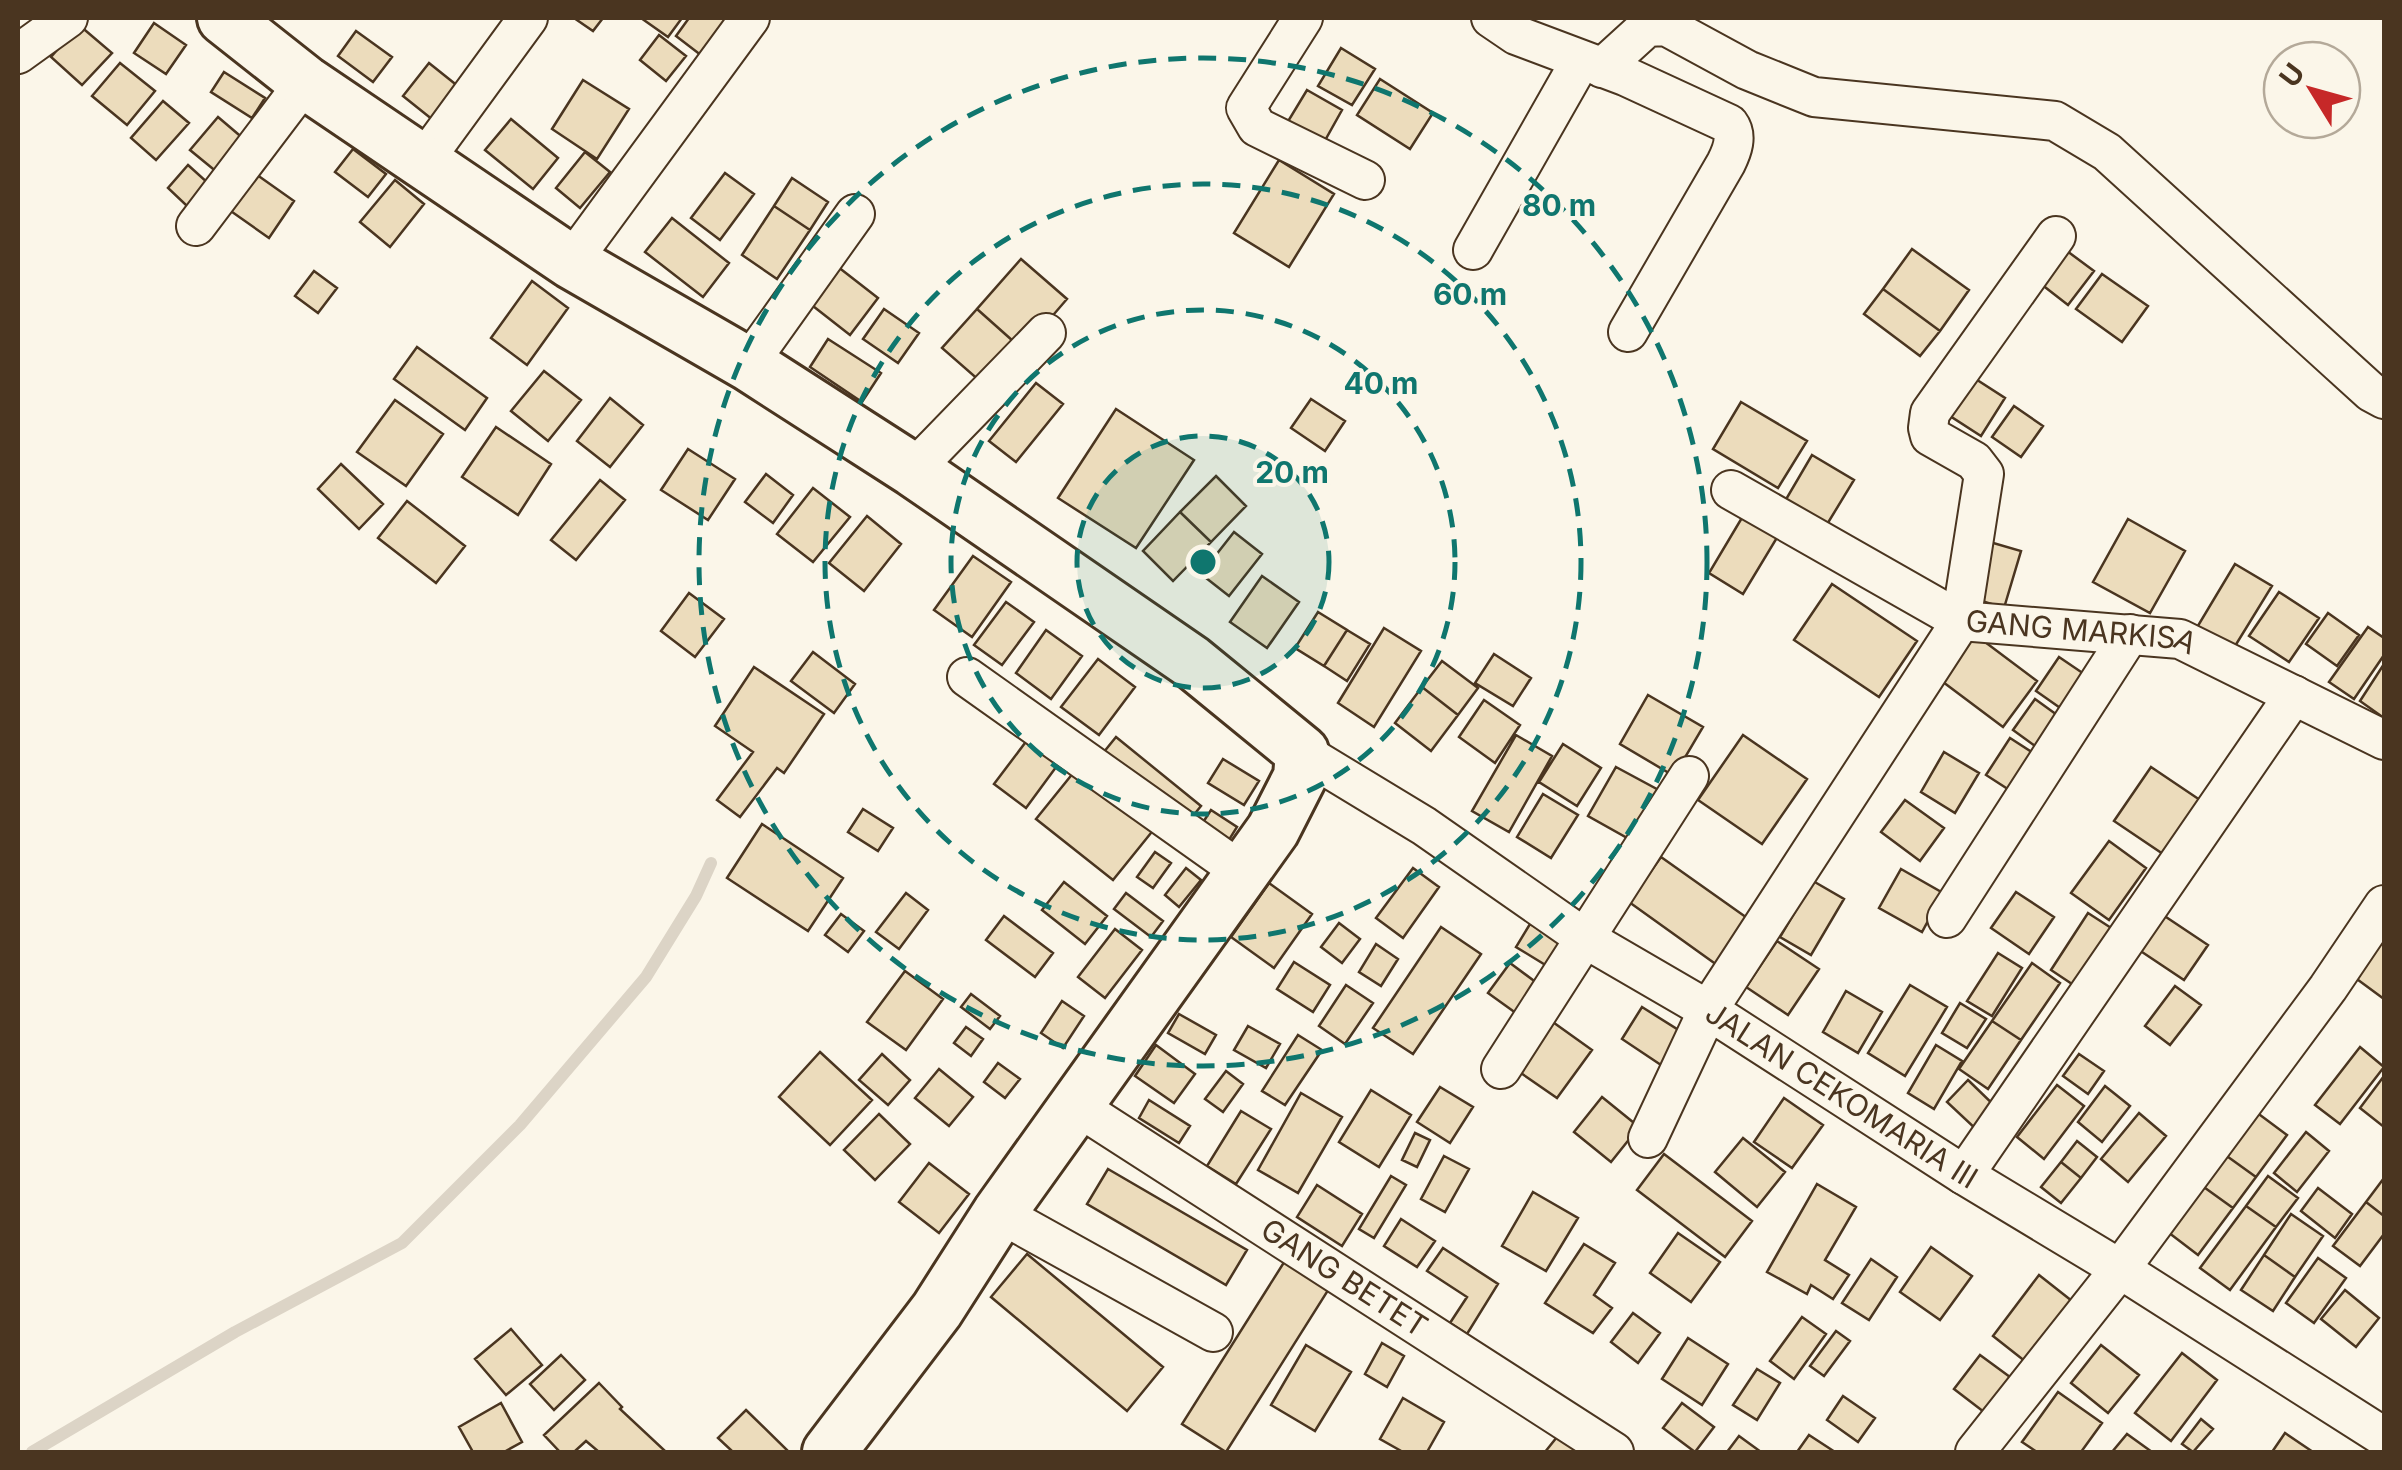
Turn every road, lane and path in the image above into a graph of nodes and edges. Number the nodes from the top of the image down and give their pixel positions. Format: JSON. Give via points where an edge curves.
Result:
{"nodes":[{"id":1,"x":68,"y":18,"type":"edge"},
{"id":2,"x":224,"y":18,"type":"edge"},
{"id":3,"x":528,"y":18,"type":"edge"},
{"id":4,"x":750,"y":18,"type":"edge"},
{"id":5,"x":1303,"y":18,"type":"edge"},
{"id":6,"x":1490,"y":18,"type":"edge"},
{"id":7,"x":18,"y":54,"type":"edge"},
{"id":8,"x":1592,"y":64,"type":"junction"},
{"id":9,"x":305,"y":82,"type":"junction"},
{"id":10,"x":422,"y":163,"type":"junction"},
{"id":11,"x":1364,"y":180,"type":"dead end"},
{"id":12,"x":855,"y":214,"type":"dead end"},
{"id":13,"x":196,"y":226,"type":"dead end"},
{"id":14,"x":2056,"y":236,"type":"dead end"},
{"id":15,"x":1473,"y":250,"type":"dead end"},
{"id":16,"x":571,"y":262,"type":"junction"},
{"id":17,"x":1046,"y":332,"type":"dead end"},
{"id":18,"x":1628,"y":332,"type":"dead end"},
{"id":19,"x":748,"y":364,"type":"junction"},
{"id":20,"x":2384,"y":399,"type":"edge"},
{"id":21,"x":912,"y":470,"type":"junction"},
{"id":22,"x":1731,"y":490,"type":"dead end"},
{"id":23,"x":1961,"y":621,"type":"junction"},
{"id":24,"x":2130,"y":634,"type":"junction"},
{"id":25,"x":968,"y":676,"type":"dead end"},
{"id":26,"x":2294,"y":696,"type":"junction"},
{"id":27,"x":2384,"y":740,"type":"edge"},
{"id":28,"x":1302,"y":752,"type":"junction"},
{"id":29,"x":1689,"y":776,"type":"dead end"},
{"id":30,"x":1242,"y":872,"type":"junction"},
{"id":31,"x":2384,"y":905,"type":"edge"},
{"id":32,"x":1947,"y":918,"type":"dead end"},
{"id":33,"x":1586,"y":939,"type":"junction"},
{"id":34,"x":1708,"y":1010,"type":"junction"},
{"id":35,"x":1501,"y":1069,"type":"dead end"},
{"id":36,"x":1075,"y":1105,"type":"junction"},
{"id":37,"x":1648,"y":1138,"type":"dead end"},
{"id":38,"x":1964,"y":1175,"type":"junction"},
{"id":39,"x":999,"y":1213,"type":"junction"},
{"id":40,"x":2120,"y":1269,"type":"junction"},
{"id":41,"x":1213,"y":1332,"type":"dead end"},
{"id":42,"x":2384,"y":1436,"type":"edge"},
{"id":43,"x":828,"y":1452,"type":"edge"},
{"id":44,"x":1614,"y":1452,"type":"edge"},
{"id":45,"x":1975,"y":1452,"type":"edge"}],
"edges":[{"from":1,"to":7,"type":"street"},
{"from":2,"to":9,"type":"street"},
{"from":3,"to":10,"type":"street"},
{"from":4,"to":16,"type":"street"},
{"from":5,"to":11,"type":"street","via":[[1246,108],[1249,118]]},
{"from":6,"to":8,"type":"street"},
{"from":8,"to":15,"type":"street"},
{"from":8,"to":18,"type":"street","via":[[1733,130],[1732,152]]},
{"from":8,"to":20,"type":"street","via":[[1647,26],[1666,26],[1814,97],[2055,121],[2108,152]]},
{"from":9,"to":10,"type":"street"},
{"from":9,"to":13,"type":"street"},
{"from":10,"to":16,"type":"street"},
{"from":12,"to":19,"type":"street"},
{"from":14,"to":23,"type":"street","via":[[1930,413],[1930,436],[1984,474]]},
{"from":16,"to":19,"type":"street"},
{"from":17,"to":21,"type":"street"},
{"from":19,"to":21,"type":"street"},
{"from":21,"to":28,"type":"street","via":[[1192,662]]},
{"from":22,"to":23,"type":"street","name":"GANG MARKISA"},
{"from":23,"to":24,"type":"street","name":"GANG MARKISA"},
{"from":23,"to":34,"type":"street"},
{"from":24,"to":26,"type":"street","name":"GANG MARKISA","via":[[2180,639]]},
{"from":24,"to":32,"type":"street"},
{"from":25,"to":30,"type":"street"},
{"from":26,"to":27,"type":"street","name":"GANG MARKISA"},
{"from":26,"to":38,"type":"street"},
{"from":28,"to":30,"type":"street","via":[[1286,810]]},
{"from":28,"to":33,"type":"street","name":"JALAN CEKOMARIA III","via":[[1424,826]]},
{"from":29,"to":33,"type":"street"},
{"from":30,"to":36,"type":"street"},
{"from":31,"to":40,"type":"street"},
{"from":33,"to":34,"type":"street","name":"JALAN CEKOMARIA III"},
{"from":33,"to":35,"type":"street"},
{"from":34,"to":37,"type":"street"},
{"from":34,"to":38,"type":"street","name":"JALAN CEKOMARIA III"},
{"from":36,"to":39,"type":"street"},
{"from":36,"to":44,"type":"street","name":"GANG BETET"},
{"from":38,"to":40,"type":"street","name":"JALAN CEKOMARIA III"},
{"from":39,"to":41,"type":"street"},
{"from":39,"to":43,"type":"street","via":[[948,1294]]},
{"from":40,"to":42,"type":"street","name":"JALAN CEKOMARIA III"},
{"from":40,"to":45,"type":"street"}]}
